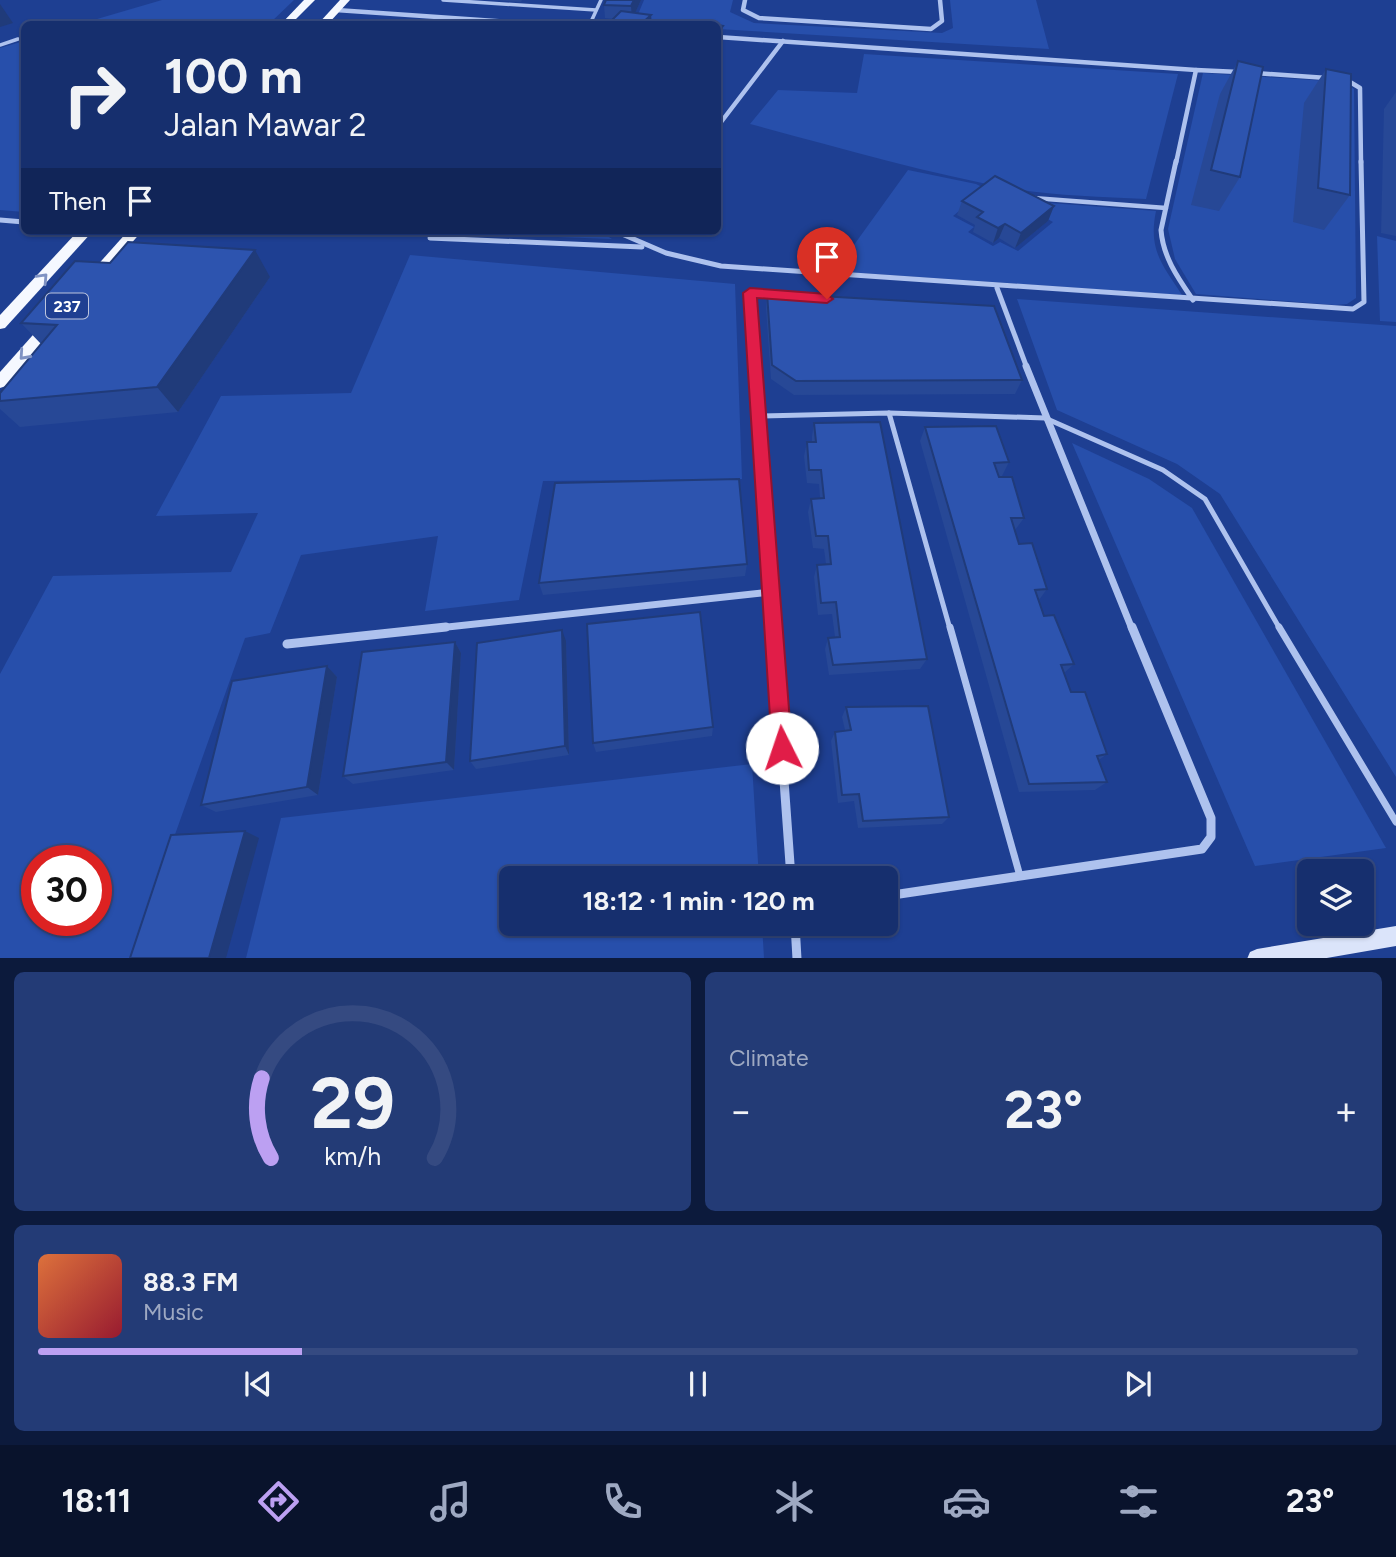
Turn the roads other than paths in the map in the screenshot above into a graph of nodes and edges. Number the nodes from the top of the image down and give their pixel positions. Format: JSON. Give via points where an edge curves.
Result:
{"nodes":[{"id":1,"x":310,"y":0,"type":"edge"},
{"id":2,"x":345,"y":0,"type":"edge"},
{"id":3,"x":443,"y":0,"type":"edge"},
{"id":4,"x":601,"y":0,"type":"edge"},
{"id":5,"x":745,"y":0,"type":"edge"},
{"id":6,"x":940,"y":0,"type":"edge"},
{"id":7,"x":336,"y":10,"type":"junction"},
{"id":8,"x":596,"y":10,"type":"junction"},
{"id":9,"x":289,"y":21,"type":"edge"},
{"id":10,"x":326,"y":21,"type":"edge"},
{"id":11,"x":496,"y":21,"type":"edge"},
{"id":12,"x":591,"y":21,"type":"edge"},
{"id":13,"x":721,"y":37,"type":"edge"},
{"id":14,"x":18,"y":39,"type":"dead end"},
{"id":15,"x":783,"y":41,"type":"junction"},
{"id":16,"x":0,"y":45,"type":"edge"},
{"id":17,"x":1196,"y":70,"type":"junction"},
{"id":18,"x":721,"y":122,"type":"edge"},
{"id":19,"x":1030,"y":197,"type":"edge"},
{"id":20,"x":1166,"y":208,"type":"junction"},
{"id":21,"x":0,"y":220,"type":"edge"},
{"id":22,"x":21,"y":222,"type":"edge"},
{"id":23,"x":82,"y":235,"type":"edge"},
{"id":24,"x":131,"y":235,"type":"edge"},
{"id":25,"x":433,"y":235,"type":"edge"},
{"id":26,"x":622,"y":235,"type":"edge"},
{"id":27,"x":631,"y":235,"type":"edge"},
{"id":28,"x":628,"y":239,"type":"junction"},
{"id":29,"x":652,"y":247,"type":"junction"},
{"id":30,"x":997,"y":288,"type":"junction"},
{"id":31,"x":81,"y":291,"type":"edge"},
{"id":32,"x":790,"y":296,"type":"edge"},
{"id":33,"x":1193,"y":300,"type":"junction"},
{"id":34,"x":63,"y":311,"type":"edge"},
{"id":35,"x":993,"y":312,"type":"edge"},
{"id":36,"x":1007,"y":313,"type":"junction"},
{"id":37,"x":0,"y":324,"type":"edge"},
{"id":38,"x":0,"y":382,"type":"edge"},
{"id":39,"x":888,"y":413,"type":"junction"},
{"id":40,"x":759,"y":416,"type":"junction"},
{"id":41,"x":1045,"y":418,"type":"junction"},
{"id":42,"x":771,"y":592,"type":"junction"},
{"id":43,"x":287,"y":645,"type":"dead end"},
{"id":44,"x":1396,"y":822,"type":"edge"},
{"id":45,"x":791,"y":866,"type":"edge"},
{"id":46,"x":1020,"y":876,"type":"junction"},
{"id":47,"x":898,"y":894,"type":"edge"},
{"id":48,"x":796,"y":936,"type":"edge"},
{"id":49,"x":1396,"y":936,"type":"edge"},
{"id":50,"x":797,"y":958,"type":"edge"},
{"id":51,"x":1257,"y":958,"type":"edge"}],
"edges":[{"from":1,"to":9,"type":"main road"},
{"from":2,"to":7,"type":"main road"},
{"from":3,"to":8,"type":"lane"},
{"from":4,"to":8,"type":"lane"},
{"from":5,"to":6,"type":"street","via":[[743,10],[759,18],[931,29],[942,21]]},
{"from":7,"to":10,"type":"main road"},
{"from":7,"to":11,"type":"street"},
{"from":8,"to":12,"type":"lane"},
{"from":13,"to":15,"type":"street"},
{"from":14,"to":16,"type":"lane"},
{"from":15,"to":17,"type":"street"},
{"from":15,"to":18,"type":"street"},
{"from":17,"to":20,"type":"street"},
{"from":17,"to":33,"type":"street","via":[[1345,79],[1360,88],[1364,302],[1353,309],[1337,310]]},
{"from":19,"to":20,"type":"lane"},
{"from":20,"to":33,"type":"street","via":[[1161,244]]},
{"from":21,"to":22,"type":"street"},
{"from":37,"to":23,"type":"main road","number":"237","one_way":true},
{"from":24,"to":31,"type":"main road","number":"237"},
{"from":25,"to":29,"type":"street","via":[[429,238]]},
{"from":26,"to":28,"type":"street"},
{"from":27,"to":28,"type":"street"},
{"from":28,"to":29,"type":"street"},
{"from":29,"to":30,"type":"street","via":[[720,266]]},
{"from":30,"to":33,"type":"street"},
{"from":30,"to":36,"type":"street"},
{"from":32,"to":40,"type":"street","via":[[750,293]]},
{"from":34,"to":38,"type":"main road","number":"237","one_way":true},
{"from":35,"to":36,"type":"street"},
{"from":36,"to":41,"type":"street"},
{"from":39,"to":40,"type":"lane"},
{"from":39,"to":41,"type":"lane"},
{"from":39,"to":46,"type":"lane"},
{"from":40,"to":42,"type":"street"},
{"from":41,"to":44,"type":"lane","via":[[1163,470],[1205,499]]},
{"from":41,"to":46,"type":"street","via":[[1211,818],[1212,837],[1202,849]]},
{"from":42,"to":43,"type":"street"},
{"from":42,"to":45,"type":"street"},
{"from":46,"to":47,"type":"street"},
{"from":48,"to":50,"type":"street"},
{"from":49,"to":51,"type":"main road"}]}
